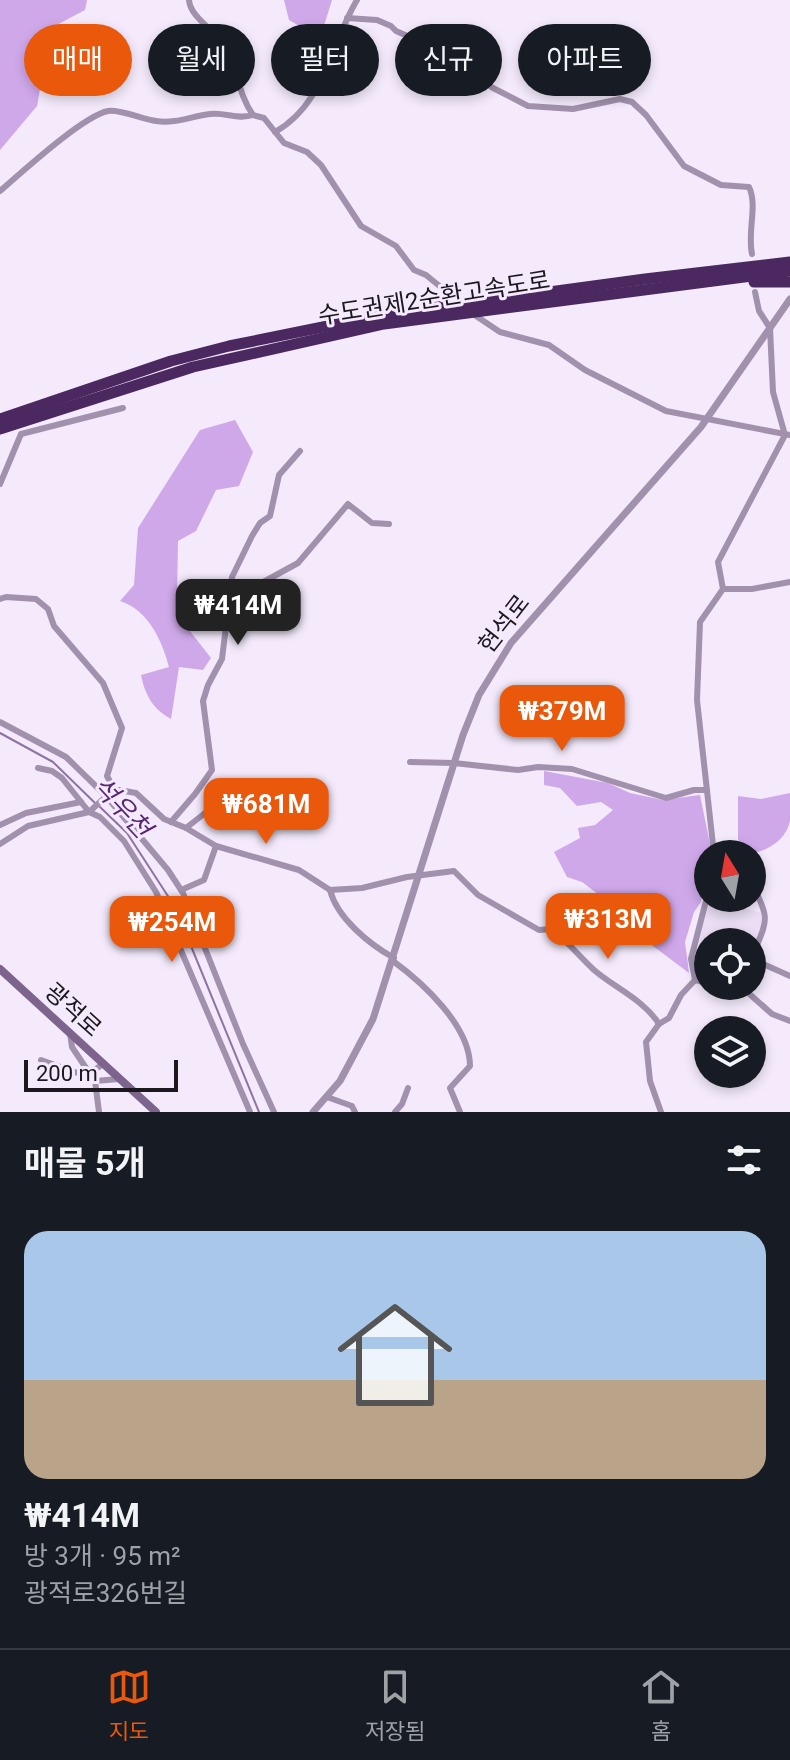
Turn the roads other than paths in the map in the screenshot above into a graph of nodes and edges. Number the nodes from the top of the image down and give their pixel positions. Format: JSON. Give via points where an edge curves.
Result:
{"nodes":[{"id":1,"x":189,"y":0,"type":"edge"},
{"id":2,"x":357,"y":0,"type":"edge"},
{"id":3,"x":347,"y":18,"type":"junction"},
{"id":4,"x":253,"y":115,"type":"junction"},
{"id":5,"x":275,"y":132,"type":"junction"},
{"id":6,"x":0,"y":191,"type":"edge"},
{"id":7,"x":752,"y":254,"type":"dead end"},
{"id":8,"x":790,"y":255,"type":"edge"},
{"id":9,"x":790,"y":262,"type":"edge"},
{"id":10,"x":790,"y":271,"type":"edge"},
{"id":11,"x":645,"y":279,"type":"junction"},
{"id":12,"x":790,"y":282,"type":"edge"},
{"id":13,"x":755,"y":292,"type":"dead end"},
{"id":14,"x":582,"y":298,"type":"junction"},
{"id":15,"x":790,"y":299,"type":"edge"},
{"id":16,"x":494,"y":304,"type":"junction"},
{"id":17,"x":770,"y":328,"type":"junction"},
{"id":18,"x":282,"y":341,"type":"junction"},
{"id":19,"x":123,"y":408,"type":"dead end"},
{"id":20,"x":0,"y":419,"type":"edge"},
{"id":21,"x":707,"y":419,"type":"junction"},
{"id":22,"x":0,"y":429,"type":"edge"},
{"id":23,"x":787,"y":435,"type":"edge"},
{"id":24,"x":300,"y":451,"type":"dead end"},
{"id":25,"x":0,"y":484,"type":"edge"},
{"id":26,"x":389,"y":524,"type":"dead end"},
{"id":27,"x":790,"y":582,"type":"edge"},
{"id":28,"x":723,"y":589,"type":"junction"},
{"id":29,"x":231,"y":594,"type":"junction"},
{"id":30,"x":0,"y":599,"type":"edge"},
{"id":31,"x":0,"y":722,"type":"edge"},
{"id":32,"x":410,"y":762,"type":"dead end"},
{"id":33,"x":454,"y":763,"type":"junction"},
{"id":34,"x":38,"y":768,"type":"dead end"},
{"id":35,"x":310,"y":788,"type":"dead end"},
{"id":36,"x":707,"y":790,"type":"junction"},
{"id":37,"x":115,"y":791,"type":"junction"},
{"id":38,"x":106,"y":796,"type":"junction"},
{"id":39,"x":81,"y":802,"type":"junction"},
{"id":40,"x":91,"y":811,"type":"junction"},
{"id":41,"x":171,"y":822,"type":"junction"},
{"id":42,"x":0,"y":825,"type":"edge"},
{"id":43,"x":186,"y":828,"type":"junction"},
{"id":44,"x":712,"y":840,"type":"edge"},
{"id":45,"x":0,"y":844,"type":"edge"},
{"id":46,"x":216,"y":846,"type":"junction"},
{"id":47,"x":419,"y":876,"type":"junction"},
{"id":48,"x":181,"y":890,"type":"junction"},
{"id":49,"x":330,"y":890,"type":"junction"},
{"id":50,"x":694,"y":947,"type":"edge"},
{"id":51,"x":393,"y":959,"type":"junction"},
{"id":52,"x":766,"y":966,"type":"edge"},
{"id":53,"x":0,"y":969,"type":"edge"},
{"id":54,"x":694,"y":975,"type":"edge"},
{"id":55,"x":790,"y":976,"type":"edge"},
{"id":56,"x":694,"y":981,"type":"edge"},
{"id":57,"x":757,"y":1000,"type":"edge"},
{"id":58,"x":790,"y":1021,"type":"edge"},
{"id":59,"x":659,"y":1024,"type":"junction"},
{"id":60,"x":70,"y":1033,"type":"junction"},
{"id":61,"x":41,"y":1060,"type":"dead end"},
{"id":62,"x":83,"y":1062,"type":"junction"},
{"id":63,"x":103,"y":1064,"type":"junction"},
{"id":64,"x":68,"y":1069,"type":"junction"},
{"id":65,"x":88,"y":1075,"type":"junction"},
{"id":66,"x":119,"y":1079,"type":"junction"},
{"id":67,"x":95,"y":1081,"type":"junction"},
{"id":68,"x":408,"y":1088,"type":"dead end"},
{"id":69,"x":327,"y":1097,"type":"junction"},
{"id":70,"x":99,"y":1112,"type":"edge"},
{"id":71,"x":156,"y":1112,"type":"edge"},
{"id":72,"x":250,"y":1112,"type":"edge"},
{"id":73,"x":274,"y":1112,"type":"edge"},
{"id":74,"x":313,"y":1112,"type":"edge"},
{"id":75,"x":355,"y":1112,"type":"edge"},
{"id":76,"x":395,"y":1112,"type":"edge"},
{"id":77,"x":460,"y":1112,"type":"edge"},
{"id":78,"x":661,"y":1112,"type":"edge"}],
"edges":[{"from":1,"to":4,"type":"street","via":[[194,15],[227,50]]},
{"from":2,"to":3,"type":"street"},
{"from":3,"to":5,"type":"street","via":[[317,90]]},
{"from":3,"to":7,"type":"street","via":[[391,26],[419,41],[432,56],[459,65],[528,106],[573,109],[620,99],[632,102],[684,166],[721,185],[749,187],[754,202]]},
{"from":4,"to":5,"type":"street","via":[[264,118]]},
{"from":4,"to":6,"type":"street","via":[[209,114],[178,122],[111,110],[57,142]]},
{"from":5,"to":21,"type":"street","via":[[321,165],[361,226],[396,246],[414,270],[487,326],[549,345],[585,370],[666,411]]},
{"from":8,"to":11,"type":"highway"},
{"from":9,"to":11,"type":"highway","name":"수도권제2순환고속도로"},
{"from":10,"to":14,"type":"highway","name":"수도권제2순환고속도로"},
{"from":11,"to":16,"type":"highway","name":"수도권제2순환고속도로"},
{"from":12,"to":14,"type":"highway"},
{"from":13,"to":17,"type":"street"},
{"from":14,"to":16,"type":"highway","name":"수도권제2순환고속도로"},
{"from":15,"to":17,"type":"street"},
{"from":16,"to":18,"type":"highway","name":"수도권제2순환고속도로","via":[[387,314]]},
{"from":17,"to":21,"type":"street"},
{"from":17,"to":23,"type":"street","via":[[773,392]]},
{"from":18,"to":20,"type":"highway","name":"수도권제2순환고속도로","via":[[229,346],[171,361]]},
{"from":18,"to":22,"type":"highway","name":"수도권제2순환고속도로"},
{"from":19,"to":25,"type":"street","via":[[21,434]]},
{"from":21,"to":23,"type":"street"},
{"from":21,"to":33,"type":"street","name":"현석로","via":[[511,643],[474,705]]},
{"from":23,"to":28,"type":"street","via":[[718,562]]},
{"from":24,"to":29,"type":"street","via":[[279,475],[270,516],[252,536],[232,577]]},
{"from":26,"to":29,"type":"street","via":[[372,523],[348,504],[298,563]]},
{"from":27,"to":28,"type":"street"},
{"from":28,"to":36,"type":"street","via":[[700,622],[697,700]]},
{"from":29,"to":41,"type":"street","via":[[222,659],[203,701],[212,770]]},
{"from":30,"to":37,"type":"street","via":[[36,599],[103,683],[122,728],[107,776]]},
{"from":31,"to":38,"type":"street","via":[[66,757]]},
{"from":32,"to":33,"type":"street"},
{"from":33,"to":36,"type":"street","via":[[572,769],[666,798]]},
{"from":33,"to":47,"type":"street","name":"현석로"},
{"from":34,"to":39,"type":"street","via":[[62,778]]},
{"from":35,"to":43,"type":"street","via":[[268,802],[235,799]]},
{"from":36,"to":44,"type":"street"},
{"from":37,"to":38,"type":"street"},
{"from":37,"to":41,"type":"street","via":[[136,793]]},
{"from":38,"to":40,"type":"street"},
{"from":38,"to":48,"type":"street"},
{"from":39,"to":40,"type":"street"},
{"from":39,"to":42,"type":"street","via":[[26,813]]},
{"from":40,"to":45,"type":"street","via":[[28,826]]},
{"from":40,"to":72,"type":"street","via":[[124,841],[156,892]]},
{"from":41,"to":43,"type":"street"},
{"from":43,"to":46,"type":"street"},
{"from":46,"to":48,"type":"street","via":[[204,880]]},
{"from":46,"to":49,"type":"street","via":[[299,870]]},
{"from":47,"to":49,"type":"street"},
{"from":47,"to":51,"type":"street","name":"현석로"},
{"from":47,"to":59,"type":"street","via":[[454,871],[478,895],[539,930],[552,929]]},
{"from":48,"to":73,"type":"street"},
{"from":49,"to":51,"type":"street","via":[[346,918]]},
{"from":50,"to":54,"type":"street"},
{"from":51,"to":69,"type":"street","name":"현석로","via":[[365,1038]]},
{"from":51,"to":77,"type":"street","via":[[452,1015],[467,1046],[470,1066],[450,1088]]},
{"from":52,"to":55,"type":"street"},
{"from":53,"to":60,"type":"main road","name":"광적로"},
{"from":56,"to":59,"type":"street"},
{"from":57,"to":58,"type":"street"},
{"from":59,"to":78,"type":"street","via":[[646,1042],[650,1081]]},
{"from":60,"to":62,"type":"street"},
{"from":60,"to":63,"type":"main road","name":"광적로"},
{"from":61,"to":64,"type":"street"},
{"from":62,"to":64,"type":"street"},
{"from":62,"to":65,"type":"street"},
{"from":63,"to":65,"type":"street"},
{"from":63,"to":66,"type":"main road","name":"광적로"},
{"from":64,"to":65,"type":"street"},
{"from":65,"to":67,"type":"street"},
{"from":66,"to":67,"type":"street"},
{"from":66,"to":71,"type":"main road","name":"광적로"},
{"from":67,"to":70,"type":"street"},
{"from":68,"to":76,"type":"street"},
{"from":69,"to":74,"type":"street","name":"현석로"},
{"from":69,"to":75,"type":"street"}]}
